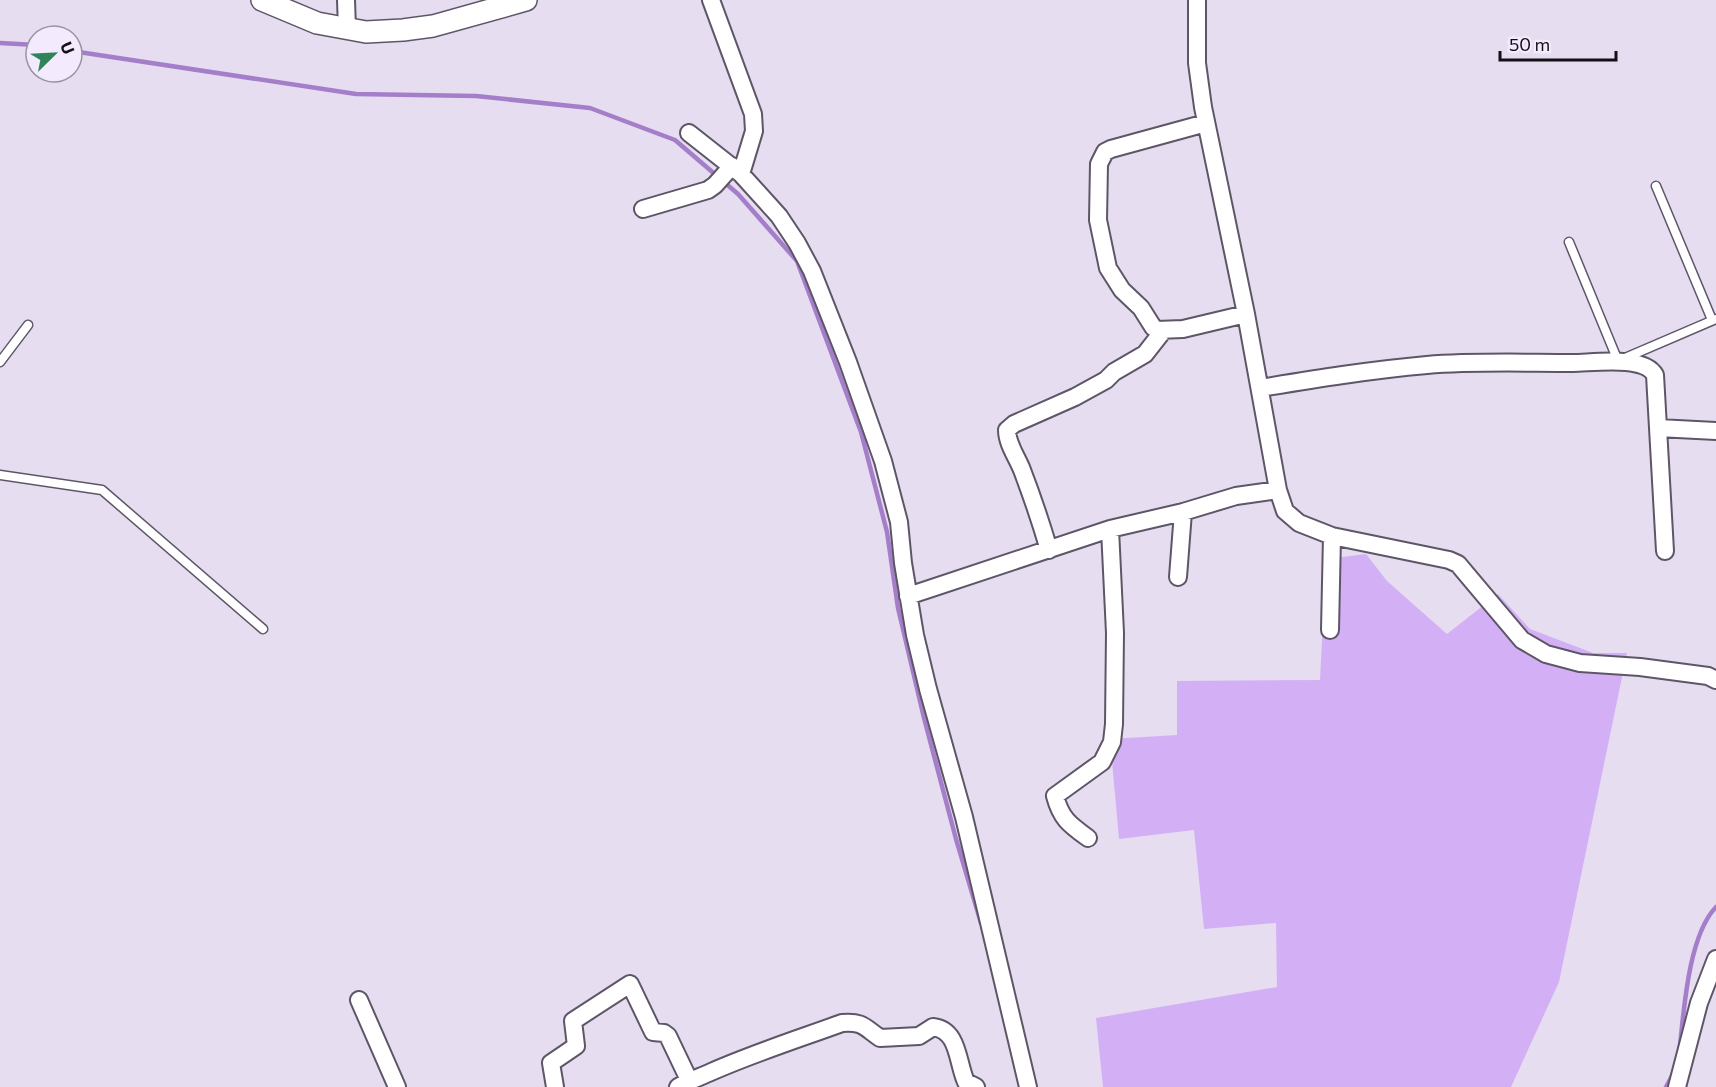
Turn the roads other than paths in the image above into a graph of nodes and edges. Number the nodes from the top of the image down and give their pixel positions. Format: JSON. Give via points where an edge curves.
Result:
{"nodes":[{"id":1,"x":262,"y":0,"type":"edge"},
{"id":2,"x":346,"y":0,"type":"edge"},
{"id":3,"x":526,"y":0,"type":"edge"},
{"id":4,"x":711,"y":0,"type":"edge"},
{"id":5,"x":1197,"y":0,"type":"edge"},
{"id":6,"x":347,"y":29,"type":"junction"},
{"id":7,"x":1206,"y":123,"type":"junction"},
{"id":8,"x":689,"y":133,"type":"dead end"},
{"id":9,"x":734,"y":170,"type":"junction"},
{"id":10,"x":1656,"y":186,"type":"dead end"},
{"id":11,"x":642,"y":209,"type":"dead end"},
{"id":12,"x":1569,"y":242,"type":"dead end"},
{"id":13,"x":1246,"y":314,"type":"junction"},
{"id":14,"x":1714,"y":319,"type":"edge"},
{"id":15,"x":28,"y":326,"type":"dead end"},
{"id":16,"x":1163,"y":331,"type":"junction"},
{"id":17,"x":1618,"y":361,"type":"junction"},
{"id":18,"x":0,"y":362,"type":"edge"},
{"id":19,"x":1260,"y":388,"type":"junction"},
{"id":20,"x":1658,"y":428,"type":"junction"},
{"id":21,"x":1716,"y":430,"type":"edge"},
{"id":22,"x":0,"y":475,"type":"edge"},
{"id":23,"x":1278,"y":490,"type":"junction"},
{"id":24,"x":1183,"y":512,"type":"junction"},
{"id":25,"x":1110,"y":530,"type":"junction"},
{"id":26,"x":1332,"y":536,"type":"junction"},
{"id":27,"x":1049,"y":550,"type":"junction"},
{"id":28,"x":1665,"y":551,"type":"dead end"},
{"id":29,"x":1178,"y":577,"type":"dead end"},
{"id":30,"x":908,"y":596,"type":"junction"},
{"id":31,"x":263,"y":629,"type":"dead end"},
{"id":32,"x":1330,"y":630,"type":"dead end"},
{"id":33,"x":1716,"y":680,"type":"edge"},
{"id":34,"x":1088,"y":838,"type":"dead end"},
{"id":35,"x":1716,"y":959,"type":"edge"},
{"id":36,"x":359,"y":1000,"type":"dead end"},
{"id":37,"x":683,"y":1084,"type":"edge"},
{"id":38,"x":397,"y":1087,"type":"edge"},
{"id":39,"x":555,"y":1087,"type":"edge"},
{"id":40,"x":976,"y":1087,"type":"edge"},
{"id":41,"x":1028,"y":1087,"type":"edge"},
{"id":42,"x":1677,"y":1087,"type":"edge"}],
"edges":[{"from":1,"to":6,"type":"street","via":[[317,23]]},
{"from":2,"to":6,"type":"street"},
{"from":3,"to":6,"type":"street","via":[[433,26],[366,32]]},
{"from":4,"to":9,"type":"street","via":[[753,114],[754,131]]},
{"from":5,"to":7,"type":"street","via":[[1197,63]]},
{"from":7,"to":13,"type":"street"},
{"from":7,"to":16,"type":"street","via":[[1111,149],[1099,164],[1098,220],[1108,268],[1153,327]]},
{"from":8,"to":9,"type":"street"},
{"from":9,"to":11,"type":"street","via":[[708,190]]},
{"from":9,"to":30,"type":"street","via":[[779,216],[812,271],[883,461],[899,522]]},
{"from":10,"to":14,"type":"lane"},
{"from":12,"to":17,"type":"lane"},
{"from":13,"to":16,"type":"street"},
{"from":13,"to":19,"type":"street"},
{"from":14,"to":17,"type":"lane"},
{"from":15,"to":18,"type":"lane"},
{"from":16,"to":27,"type":"street","via":[[1145,354],[1106,380],[1006,430]]},
{"from":17,"to":19,"type":"street","via":[[1428,365],[1340,374]]},
{"from":17,"to":20,"type":"street","via":[[1645,366],[1653,372]]},
{"from":19,"to":23,"type":"street"},
{"from":20,"to":21,"type":"street"},
{"from":20,"to":28,"type":"street"},
{"from":22,"to":31,"type":"lane","via":[[102,490]]},
{"from":23,"to":24,"type":"street","via":[[1236,496]]},
{"from":23,"to":26,"type":"street","via":[[1291,517]]},
{"from":24,"to":25,"type":"street"},
{"from":24,"to":29,"type":"street"},
{"from":25,"to":27,"type":"street"},
{"from":25,"to":34,"type":"street","via":[[1115,633],[1112,742],[1102,762],[1055,796],[1065,819]]},
{"from":26,"to":32,"type":"street"},
{"from":26,"to":33,"type":"street","via":[[1458,564],[1522,640],[1546,654],[1580,663],[1640,667]]},
{"from":27,"to":30,"type":"street"},
{"from":30,"to":41,"type":"street"},
{"from":35,"to":42,"type":"street","via":[[1699,1003]]},
{"from":36,"to":38,"type":"street"},
{"from":37,"to":39,"type":"street","via":[[667,1034],[653,1032],[630,984],[573,1022],[576,1046],[551,1064]]},
{"from":37,"to":40,"type":"street","via":[[848,1022],[866,1026],[880,1038],[919,1036],[933,1027],[945,1030],[952,1039],[966,1083]]}]}
